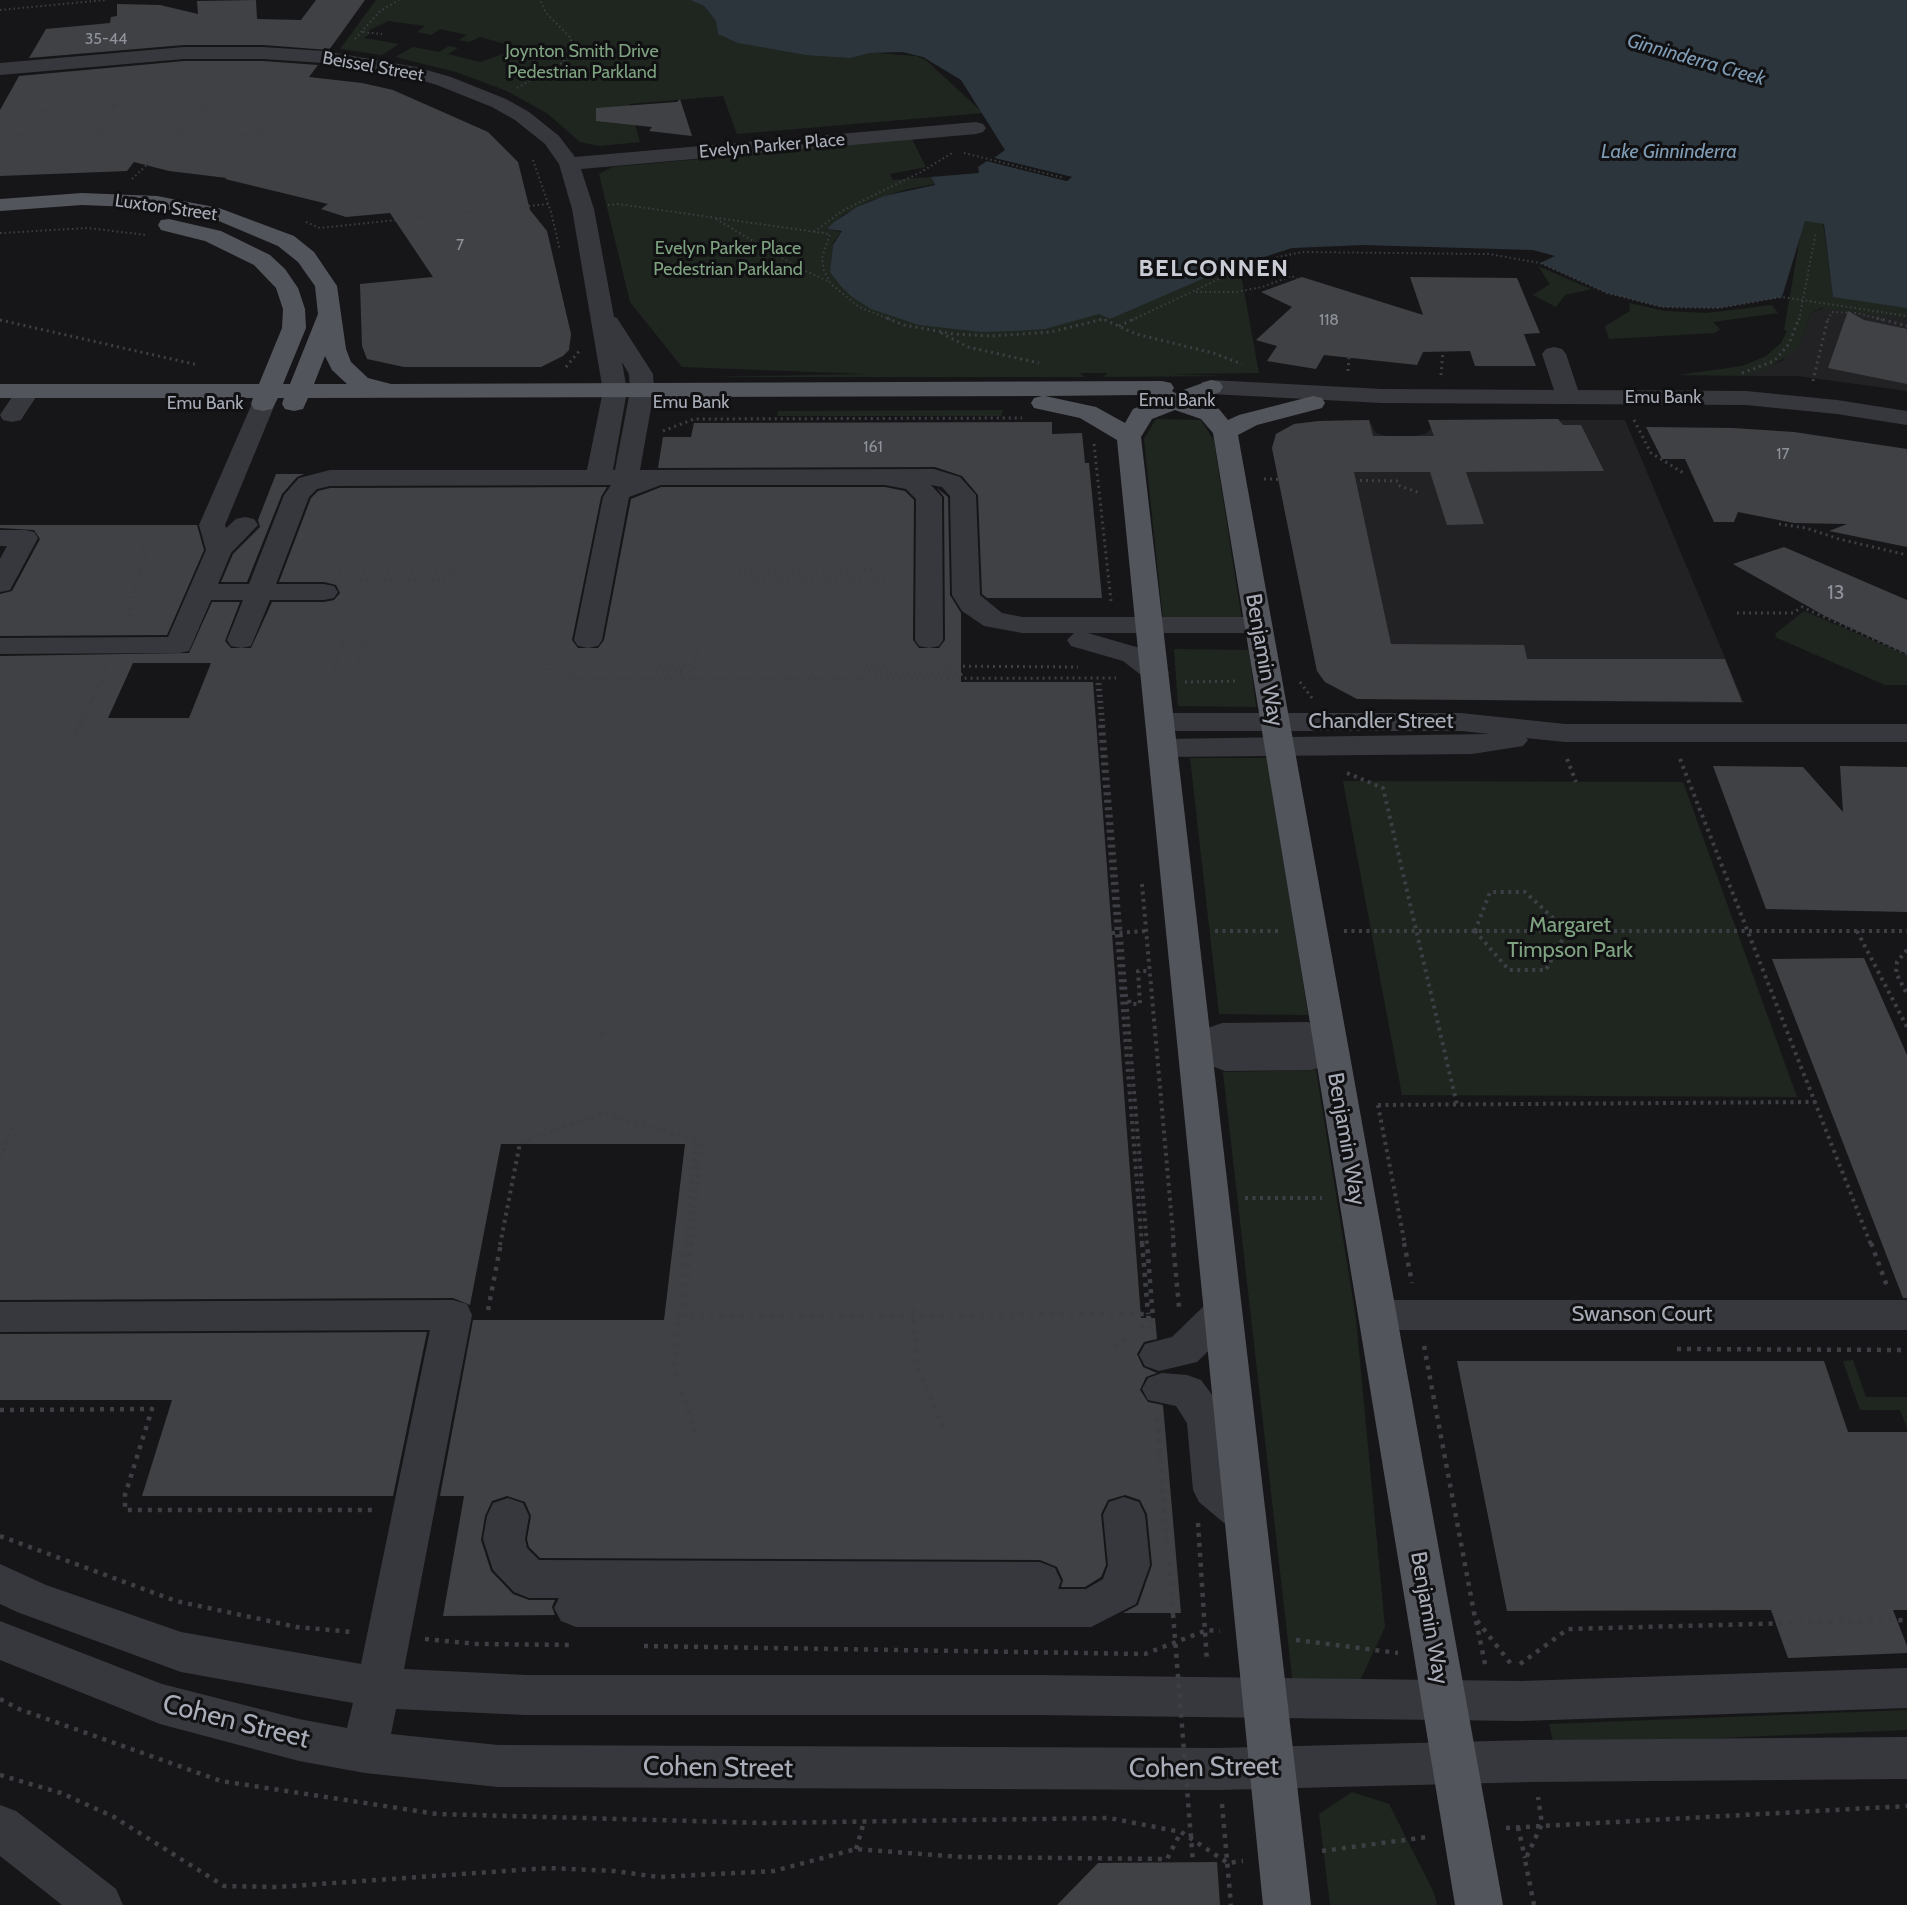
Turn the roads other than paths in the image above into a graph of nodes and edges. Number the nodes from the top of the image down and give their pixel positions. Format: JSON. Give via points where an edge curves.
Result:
{"nodes":[{"id":1,"x":0,"y":69,"type":"edge"},
{"id":2,"x":976,"y":128,"type":"dead end"},
{"id":3,"x":568,"y":164,"type":"junction"},
{"id":4,"x":0,"y":205,"type":"edge"},
{"id":5,"x":0,"y":220,"type":"edge"},
{"id":6,"x":600,"y":309,"type":"junction"},
{"id":7,"x":330,"y":313,"type":"junction"},
{"id":8,"x":1554,"y":354,"type":"dead end"},
{"id":9,"x":1211,"y":387,"type":"junction"},
{"id":10,"x":1140,"y":388,"type":"junction"},
{"id":11,"x":396,"y":391,"type":"junction"},
{"id":12,"x":1382,"y":396,"type":"junction"},
{"id":13,"x":266,"y":398,"type":"junction"},
{"id":14,"x":297,"y":398,"type":"junction"},
{"id":15,"x":614,"y":398,"type":"junction"},
{"id":16,"x":640,"y":398,"type":"junction"},
{"id":17,"x":1569,"y":398,"type":"junction"},
{"id":18,"x":1175,"y":400,"type":"junction"},
{"id":19,"x":12,"y":401,"type":"edge"},
{"id":20,"x":1313,"y":403,"type":"junction"},
{"id":21,"x":1034,"y":410,"type":"junction"},
{"id":22,"x":1907,"y":418,"type":"edge"},
{"id":23,"x":1225,"y":432,"type":"junction"},
{"id":24,"x":1129,"y":437,"type":"junction"},
{"id":25,"x":619,"y":485,"type":"junction"},
{"id":26,"x":245,"y":525,"type":"dead end"},
{"id":27,"x":0,"y":538,"type":"edge"},
{"id":28,"x":219,"y":550,"type":"junction"},
{"id":29,"x":331,"y":581,"type":"road end"},
{"id":30,"x":0,"y":584,"type":"edge"},
{"id":31,"x":201,"y":592,"type":"junction"},
{"id":32,"x":1258,"y":632,"type":"junction"},
{"id":33,"x":241,"y":640,"type":"dead end"},
{"id":34,"x":1152,"y":643,"type":"junction"},
{"id":35,"x":1081,"y":644,"type":"junction"},
{"id":36,"x":0,"y":646,"type":"edge"},
{"id":37,"x":581,"y":648,"type":"road end"},
{"id":38,"x":931,"y":649,"type":"road end"},
{"id":39,"x":1907,"y":733,"type":"edge"},
{"id":40,"x":1277,"y":734,"type":"junction"},
{"id":41,"x":1161,"y":735,"type":"junction"},
{"id":42,"x":1566,"y":745,"type":"junction"},
{"id":43,"x":1195,"y":1046,"type":"junction"},
{"id":44,"x":1330,"y":1046,"type":"junction"},
{"id":45,"x":1223,"y":1312,"type":"junction"},
{"id":46,"x":1377,"y":1315,"type":"junction"},
{"id":47,"x":1903,"y":1315,"type":"edge"},
{"id":48,"x":0,"y":1317,"type":"edge"},
{"id":49,"x":1125,"y":1515,"type":"dead end"},
{"id":50,"x":1245,"y":1515,"type":"junction"},
{"id":51,"x":508,"y":1516,"type":"dead end"},
{"id":52,"x":1040,"y":1581,"type":"dead end"},
{"id":53,"x":0,"y":1583,"type":"edge"},
{"id":54,"x":579,"y":1626,"type":"road end"},
{"id":55,"x":0,"y":1640,"type":"edge"},
{"id":56,"x":380,"y":1688,"type":"junction"},
{"id":57,"x":1907,"y":1688,"type":"edge"},
{"id":58,"x":1265,"y":1697,"type":"junction"},
{"id":59,"x":1443,"y":1700,"type":"junction"},
{"id":60,"x":365,"y":1752,"type":"junction"},
{"id":61,"x":1907,"y":1758,"type":"edge"},
{"id":62,"x":1454,"y":1763,"type":"junction"},
{"id":63,"x":1272,"y":1768,"type":"junction"},
{"id":64,"x":0,"y":1827,"type":"edge"},
{"id":65,"x":99,"y":1905,"type":"edge"},
{"id":66,"x":1287,"y":1905,"type":"edge"},
{"id":67,"x":1479,"y":1905,"type":"edge"}],
"edges":[{"from":1,"to":3,"type":"street","name":"Beissel Street","via":[[184,53],[263,53],[354,61],[444,81],[499,103],[552,140]]},
{"from":2,"to":3,"type":"street","name":"Evelyn Parker Place"},
{"from":3,"to":6,"type":"street","name":"Beissel Street","via":[[583,208]]},
{"from":4,"to":7,"type":"main road","name":"Luxton Street","via":[[45,200],[121,200],[188,207],[244,221],[286,241],[306,257],[326,286]]},
{"from":5,"to":13,"type":"main road","name":"Luxton Street","via":[[78,216],[153,222],[213,236],[261,260],[278,274],[294,309],[294,328]]},
{"from":6,"to":15,"type":"street","name":"Beissel Street"},
{"from":6,"to":16,"type":"street","name":"Beissel Street","via":[[641,374]]},
{"from":7,"to":11,"type":"main road","name":"Luxton Street","via":[[340,365],[360,383]]},
{"from":7,"to":14,"type":"main road"},
{"from":8,"to":17,"type":"street"},
{"from":9,"to":10,"type":"main road","name":"Emu Bank"},
{"from":9,"to":12,"type":"street","name":"Emu Bank"},
{"from":9,"to":18,"type":"main road"},
{"from":10,"to":16,"type":"main road","name":"Emu Bank"},
{"from":10,"to":18,"type":"main road"},
{"from":11,"to":14,"type":"main road","name":"Emu Bank"},
{"from":11,"to":15,"type":"main road","name":"Emu Bank"},
{"from":12,"to":17,"type":"street","name":"Emu Bank"},
{"from":12,"to":20,"type":"street","name":"Emu Bank"},
{"from":13,"to":14,"type":"main road","name":"Emu Bank"},
{"from":13,"to":19,"type":"main road","name":"Emu Bank"},
{"from":13,"to":28,"type":"street","via":[[212,525]]},
{"from":14,"to":15,"type":"main road","name":"Emu Bank"},
{"from":15,"to":16,"type":"main road","name":"Emu Bank"},
{"from":15,"to":25,"type":"street"},
{"from":16,"to":21,"type":"main road","name":"Emu Bank"},
{"from":16,"to":25,"type":"street"},
{"from":17,"to":22,"type":"street","name":"Emu Bank","via":[[1746,398]]},
{"from":18,"to":20,"type":"street","name":"Emu Bank"},
{"from":18,"to":21,"type":"main road","name":"Emu Bank"},
{"from":18,"to":23,"type":"main road","via":[[1209,414]]},
{"from":18,"to":24,"type":"main road","via":[[1142,414]]},
{"from":20,"to":23,"type":"main road","via":[[1248,420]]},
{"from":21,"to":24,"type":"main road","via":[[1087,412]]},
{"from":23,"to":32,"type":"main road","name":"Benjamin Way"},
{"from":24,"to":34,"type":"main road"},
{"from":25,"to":33,"type":"street","via":[[326,489],[297,495]]},
{"from":25,"to":35,"type":"street","via":[[934,488],[945,496],[946,595],[957,619],[988,636],[1006,640]]},
{"from":25,"to":37,"type":"street"},
{"from":25,"to":38,"type":"street","via":[[914,483],[929,497]]},
{"from":26,"to":28,"type":"street"},
{"from":27,"to":30,"type":"street","via":[[25,538]]},
{"from":28,"to":31,"type":"street"},
{"from":29,"to":31,"type":"street"},
{"from":31,"to":36,"type":"street","via":[[179,645]]},
{"from":32,"to":34,"type":"street"},
{"from":32,"to":40,"type":"main road","name":"Benjamin Way"},
{"from":34,"to":35,"type":"street"},
{"from":34,"to":35,"type":"street","via":[[1133,655]]},
{"from":34,"to":41,"type":"main road"},
{"from":39,"to":42,"type":"street","name":"Chandler Street"},
{"from":40,"to":41,"type":"street","name":"Chandler Street"},
{"from":40,"to":42,"type":"street","name":"Chandler Street","via":[[1472,746]]},
{"from":40,"to":42,"type":"street","name":"Chandler Street","via":[[1333,722],[1461,722]]},
{"from":40,"to":44,"type":"main road","name":"Benjamin Way"},
{"from":41,"to":43,"type":"main road"},
{"from":43,"to":44,"type":"street","via":[[1225,1059],[1311,1058]]},
{"from":43,"to":45,"type":"main road"},
{"from":44,"to":46,"type":"main road","name":"Benjamin Way"},
{"from":45,"to":50,"type":"main road"},
{"from":45,"to":50,"type":"street","via":[[1162,1368],[1187,1391],[1207,1419],[1214,1490]]},
{"from":46,"to":47,"type":"street","name":"Swanson Court"},
{"from":46,"to":59,"type":"main road","name":"Benjamin Way"},
{"from":48,"to":56,"type":"street","via":[[453,1315]]},
{"from":49,"to":54,"type":"street","via":[[1129,1564],[1121,1591],[1091,1608]]},
{"from":50,"to":58,"type":"main road"},
{"from":51,"to":52,"type":"street","via":[[504,1539],[508,1557],[529,1579]]},
{"from":53,"to":56,"type":"street","via":[[32,1599],[182,1652]]},
{"from":55,"to":60,"type":"street","name":"Cohen Street","via":[[160,1704],[299,1740]]},
{"from":56,"to":58,"type":"street","via":[[526,1695]]},
{"from":56,"to":60,"type":"street"},
{"from":57,"to":59,"type":"street","via":[[1521,1701]]},
{"from":58,"to":59,"type":"street"},
{"from":58,"to":63,"type":"main road"},
{"from":59,"to":62,"type":"main road","name":"Benjamin Way"},
{"from":60,"to":63,"type":"street","name":"Cohen Street","via":[[498,1766]]},
{"from":61,"to":62,"type":"street","name":"Cohen Street"},
{"from":62,"to":63,"type":"street","name":"Cohen Street"},
{"from":62,"to":67,"type":"main road","name":"Benjamin Way"},
{"from":63,"to":66,"type":"main road"},
{"from":64,"to":65,"type":"street"}]}
